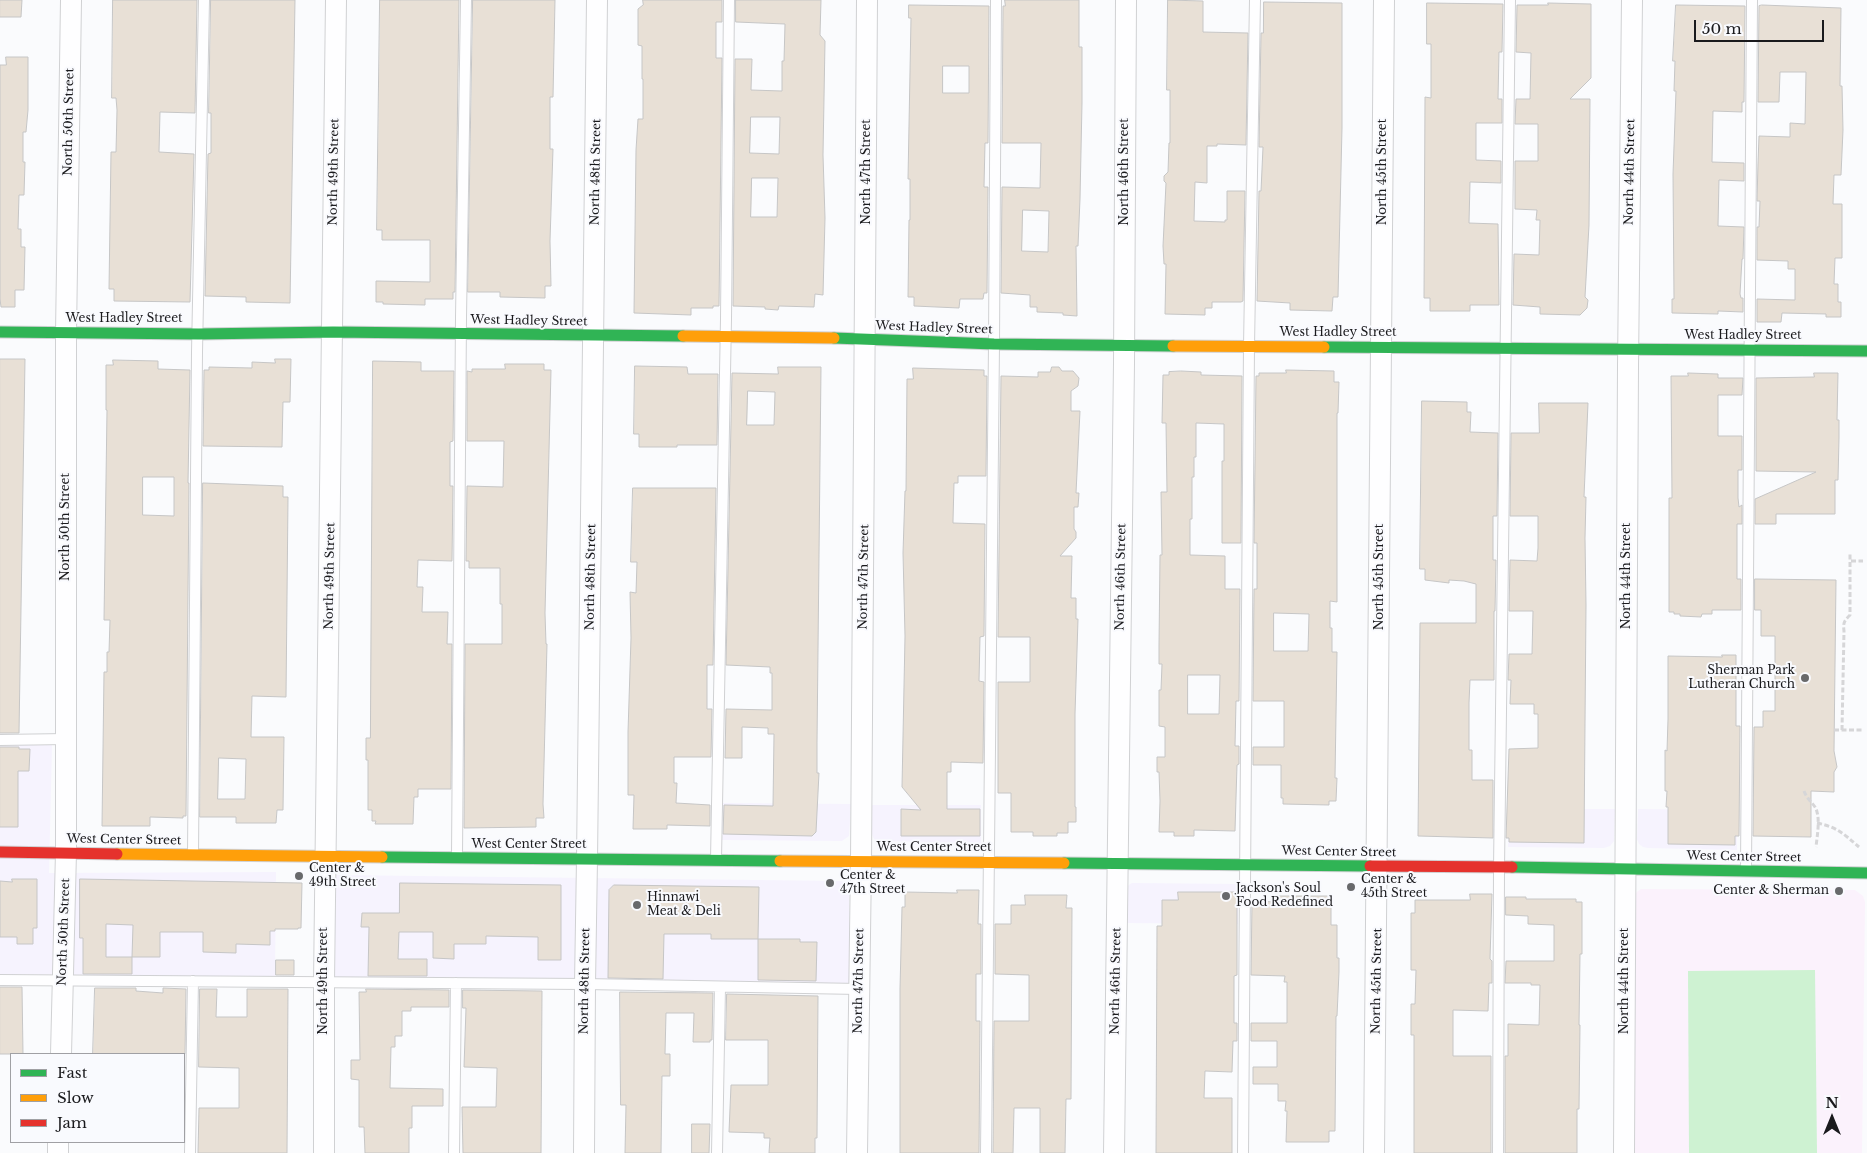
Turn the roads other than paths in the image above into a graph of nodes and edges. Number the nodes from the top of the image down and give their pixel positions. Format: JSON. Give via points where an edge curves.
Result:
{"nodes":[{"id":1,"x":71,"y":0,"type":"edge"},
{"id":2,"x":204,"y":0,"type":"edge"},
{"id":3,"x":336,"y":0,"type":"edge"},
{"id":4,"x":466,"y":0,"type":"edge"},
{"id":5,"x":597,"y":0,"type":"edge"},
{"id":6,"x":728,"y":0,"type":"edge"},
{"id":7,"x":867,"y":0,"type":"edge"},
{"id":8,"x":996,"y":0,"type":"edge"},
{"id":9,"x":1126,"y":0,"type":"edge"},
{"id":10,"x":1255,"y":0,"type":"edge"},
{"id":11,"x":1384,"y":0,"type":"edge"},
{"id":12,"x":1510,"y":0,"type":"edge"},
{"id":13,"x":1632,"y":0,"type":"edge"},
{"id":14,"x":1752,"y":0,"type":"edge"},
{"id":15,"x":0,"y":332,"type":"edge"},
{"id":16,"x":332,"y":332,"type":"junction"},
{"id":17,"x":66,"y":333,"type":"junction"},
{"id":18,"x":199,"y":334,"type":"junction"},
{"id":19,"x":461,"y":334,"type":"junction"},
{"id":20,"x":594,"y":336,"type":"junction"},
{"id":21,"x":725,"y":338,"type":"junction"},
{"id":22,"x":866,"y":339,"type":"junction"},
{"id":23,"x":994,"y":344,"type":"junction"},
{"id":24,"x":1124,"y":346,"type":"junction"},
{"id":25,"x":1249,"y":346,"type":"junction"},
{"id":26,"x":1382,"y":347,"type":"junction"},
{"id":27,"x":1505,"y":348,"type":"junction"},
{"id":28,"x":1628,"y":349,"type":"junction"},
{"id":29,"x":1749,"y":350,"type":"junction"},
{"id":30,"x":1867,"y":351,"type":"edge"},
{"id":31,"x":66,"y":739,"type":"junction"},
{"id":32,"x":0,"y":740,"type":"edge"},
{"id":33,"x":0,"y":852,"type":"edge"},
{"id":34,"x":66,"y":852,"type":"junction"},
{"id":35,"x":193,"y":855,"type":"junction"},
{"id":36,"x":326,"y":857,"type":"junction"},
{"id":37,"x":457,"y":858,"type":"junction"},
{"id":38,"x":588,"y":859,"type":"junction"},
{"id":39,"x":716,"y":860,"type":"junction"},
{"id":40,"x":861,"y":862,"type":"junction"},
{"id":41,"x":988,"y":863,"type":"junction"},
{"id":42,"x":1118,"y":864,"type":"junction"},
{"id":43,"x":1244,"y":865,"type":"junction"},
{"id":44,"x":1378,"y":866,"type":"junction"},
{"id":45,"x":1499,"y":868,"type":"junction"},
{"id":46,"x":1625,"y":869,"type":"junction"},
{"id":47,"x":1746,"y":871,"type":"junction"},
{"id":48,"x":1867,"y":873,"type":"edge"},
{"id":49,"x":0,"y":980,"type":"edge"},
{"id":50,"x":63,"y":980,"type":"junction"},
{"id":51,"x":193,"y":981,"type":"junction"},
{"id":52,"x":324,"y":982,"type":"junction"},
{"id":53,"x":456,"y":983,"type":"junction"},
{"id":54,"x":584,"y":984,"type":"junction"},
{"id":55,"x":720,"y":987,"type":"junction"},
{"id":56,"x":859,"y":989,"type":"junction"},
{"id":57,"x":61,"y":1053,"type":"edge"},
{"id":58,"x":190,"y":1153,"type":"edge"},
{"id":59,"x":324,"y":1153,"type":"edge"},
{"id":60,"x":454,"y":1153,"type":"edge"},
{"id":61,"x":584,"y":1153,"type":"edge"},
{"id":62,"x":718,"y":1153,"type":"edge"},
{"id":63,"x":857,"y":1153,"type":"edge"},
{"id":64,"x":986,"y":1153,"type":"edge"},
{"id":65,"x":1114,"y":1153,"type":"edge"},
{"id":66,"x":1243,"y":1153,"type":"edge"},
{"id":67,"x":1374,"y":1153,"type":"edge"},
{"id":68,"x":1498,"y":1153,"type":"edge"},
{"id":69,"x":1624,"y":1153,"type":"edge"}],
"edges":[{"from":1,"to":17,"type":"street","name":"North 50th Street"},
{"from":2,"to":18,"type":"lane"},
{"from":3,"to":16,"type":"street","name":"North 49th Street"},
{"from":4,"to":19,"type":"lane"},
{"from":5,"to":20,"type":"street","name":"North 48th Street"},
{"from":6,"to":21,"type":"lane"},
{"from":7,"to":22,"type":"street","name":"North 47th Street"},
{"from":8,"to":23,"type":"lane"},
{"from":9,"to":24,"type":"street","name":"North 46th Street"},
{"from":10,"to":25,"type":"lane"},
{"from":11,"to":26,"type":"street","name":"North 45th Street"},
{"from":12,"to":27,"type":"lane"},
{"from":13,"to":28,"type":"street","name":"North 44th Street"},
{"from":14,"to":29,"type":"lane"},
{"from":15,"to":17,"type":"street","name":"West Hadley Street"},
{"from":16,"to":18,"type":"street","name":"West Hadley Street"},
{"from":16,"to":19,"type":"street","name":"West Hadley Street"},
{"from":16,"to":36,"type":"street","name":"North 49th Street"},
{"from":17,"to":18,"type":"street","name":"West Hadley Street"},
{"from":17,"to":31,"type":"street","name":"North 50th Street"},
{"from":18,"to":35,"type":"lane"},
{"from":19,"to":20,"type":"street","name":"West Hadley Street"},
{"from":19,"to":37,"type":"lane"},
{"from":20,"to":21,"type":"street","name":"West Hadley Street"},
{"from":20,"to":38,"type":"street","name":"North 48th Street"},
{"from":21,"to":22,"type":"street","name":"West Hadley Street"},
{"from":21,"to":39,"type":"lane"},
{"from":22,"to":23,"type":"street","name":"West Hadley Street"},
{"from":22,"to":40,"type":"street","name":"North 47th Street"},
{"from":23,"to":24,"type":"street","name":"West Hadley Street"},
{"from":23,"to":41,"type":"lane"},
{"from":24,"to":25,"type":"street","name":"West Hadley Street"},
{"from":24,"to":42,"type":"street","name":"North 46th Street"},
{"from":25,"to":26,"type":"street","name":"West Hadley Street"},
{"from":25,"to":43,"type":"lane"},
{"from":26,"to":27,"type":"street","name":"West Hadley Street"},
{"from":26,"to":44,"type":"street","name":"North 45th Street"},
{"from":27,"to":28,"type":"street","name":"West Hadley Street"},
{"from":27,"to":45,"type":"lane"},
{"from":28,"to":29,"type":"street","name":"West Hadley Street"},
{"from":28,"to":46,"type":"street","name":"North 44th Street"},
{"from":29,"to":30,"type":"street","name":"West Hadley Street"},
{"from":29,"to":47,"type":"lane"},
{"from":31,"to":32,"type":"lane"},
{"from":31,"to":34,"type":"street","name":"North 50th Street"},
{"from":33,"to":34,"type":"street","name":"West Center Street"},
{"from":34,"to":35,"type":"street","name":"West Center Street"},
{"from":34,"to":50,"type":"street","name":"North 50th Street"},
{"from":35,"to":36,"type":"street","name":"West Center Street"},
{"from":36,"to":37,"type":"street","name":"West Center Street"},
{"from":36,"to":52,"type":"street","name":"North 49th Street"},
{"from":37,"to":38,"type":"street","name":"West Center Street"},
{"from":38,"to":39,"type":"street","name":"West Center Street"},
{"from":38,"to":54,"type":"street","name":"North 48th Street"},
{"from":39,"to":40,"type":"street","name":"West Center Street"},
{"from":40,"to":41,"type":"street","name":"West Center Street"},
{"from":40,"to":56,"type":"street","name":"North 47th Street"},
{"from":41,"to":42,"type":"street","name":"West Center Street"},
{"from":41,"to":64,"type":"lane"},
{"from":42,"to":43,"type":"street","name":"West Center Street"},
{"from":42,"to":65,"type":"street","name":"North 46th Street"},
{"from":43,"to":44,"type":"street","name":"West Center Street"},
{"from":43,"to":66,"type":"lane"},
{"from":44,"to":45,"type":"street","name":"West Center Street"},
{"from":44,"to":67,"type":"street","name":"North 45th Street"},
{"from":45,"to":46,"type":"street","name":"West Center Street"},
{"from":45,"to":68,"type":"lane"},
{"from":46,"to":47,"type":"street","name":"West Center Street"},
{"from":46,"to":69,"type":"street","name":"North 44th Street"},
{"from":47,"to":48,"type":"street","name":"West Center Street"},
{"from":49,"to":50,"type":"lane"},
{"from":50,"to":51,"type":"lane"},
{"from":50,"to":57,"type":"street","name":"North 50th Street"},
{"from":51,"to":52,"type":"lane"},
{"from":51,"to":58,"type":"lane"},
{"from":52,"to":53,"type":"lane"},
{"from":52,"to":59,"type":"street","name":"North 49th Street"},
{"from":53,"to":54,"type":"lane"},
{"from":53,"to":60,"type":"lane"},
{"from":54,"to":55,"type":"lane"},
{"from":54,"to":61,"type":"street","name":"North 48th Street"},
{"from":55,"to":56,"type":"lane"},
{"from":55,"to":62,"type":"lane"},
{"from":56,"to":63,"type":"street","name":"North 47th Street"}]}
